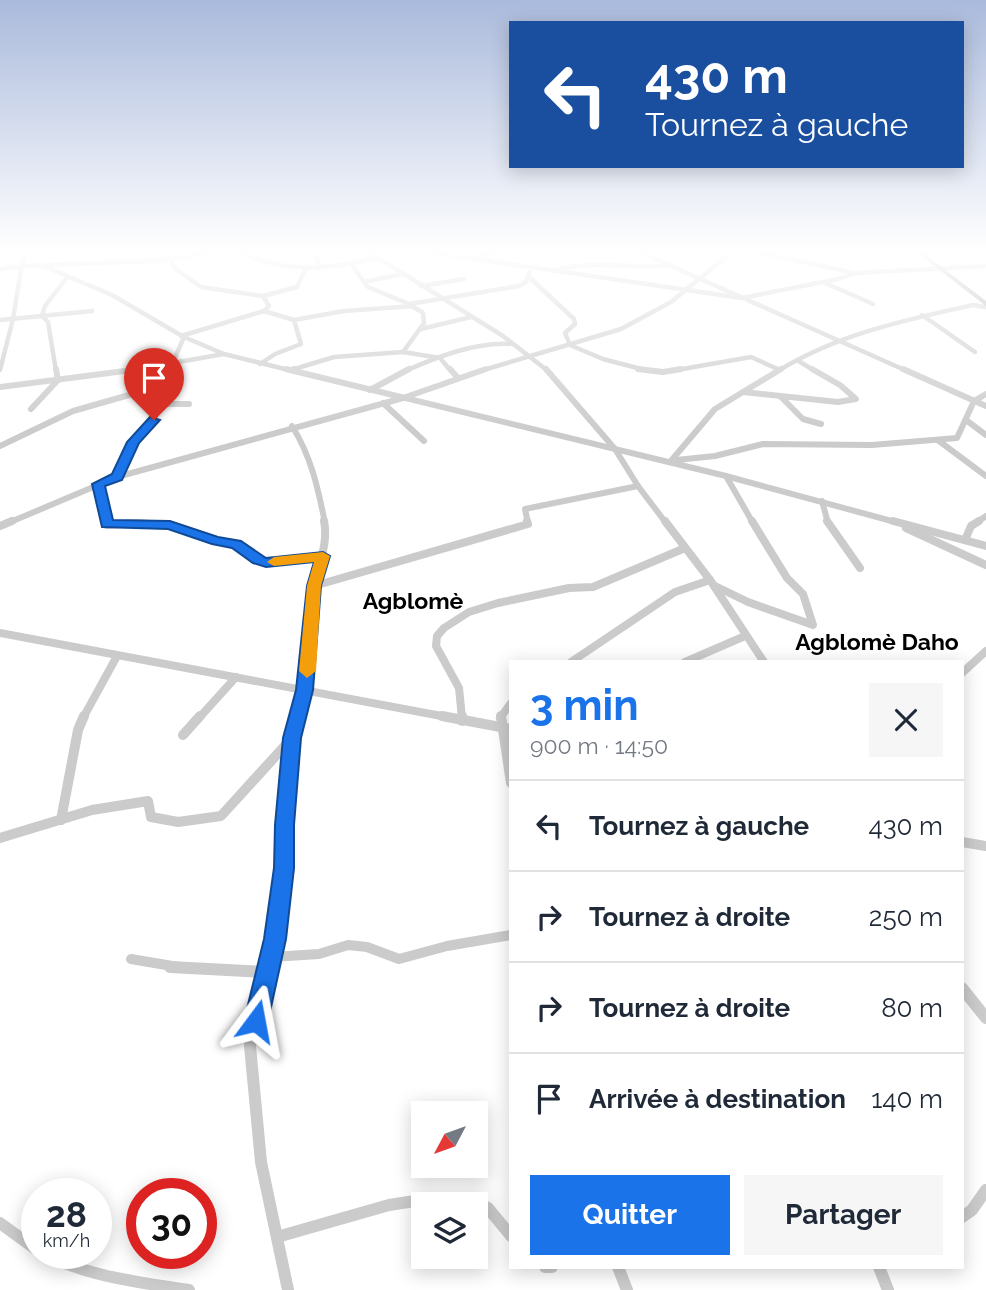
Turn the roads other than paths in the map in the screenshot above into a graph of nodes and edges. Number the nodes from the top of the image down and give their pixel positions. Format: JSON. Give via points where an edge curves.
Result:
{"nodes":[{"id":1,"x":14,"y":312,"type":"edge"},
{"id":2,"x":43,"y":312,"type":"edge"},
{"id":3,"x":80,"y":312,"type":"edge"},
{"id":4,"x":141,"y":312,"type":"edge"},
{"id":5,"x":260,"y":312,"type":"edge"},
{"id":6,"x":268,"y":312,"type":"edge"},
{"id":7,"x":337,"y":312,"type":"edge"},
{"id":8,"x":420,"y":312,"type":"edge"},
{"id":9,"x":463,"y":312,"type":"edge"},
{"id":10,"x":568,"y":312,"type":"edge"},
{"id":11,"x":651,"y":312,"type":"edge"},
{"id":12,"x":774,"y":312,"type":"edge"},
{"id":13,"x":936,"y":312,"type":"edge"},
{"id":14,"x":922,"y":315,"type":"junction"},
{"id":15,"x":42,"y":316,"type":"junction"},
{"id":16,"x":471,"y":317,"type":"junction"},
{"id":17,"x":13,"y":319,"type":"junction"},
{"id":18,"x":0,"y":320,"type":"edge"},
{"id":19,"x":294,"y":320,"type":"junction"},
{"id":20,"x":421,"y":329,"type":"junction"},
{"id":21,"x":183,"y":337,"type":"junction"},
{"id":22,"x":840,"y":341,"type":"junction"},
{"id":23,"x":570,"y":345,"type":"junction"},
{"id":24,"x":516,"y":346,"type":"junction"},
{"id":25,"x":403,"y":352,"type":"junction"},
{"id":26,"x":975,"y":352,"type":"dead end"},
{"id":27,"x":224,"y":354,"type":"junction"},
{"id":28,"x":528,"y":355,"type":"junction"},
{"id":29,"x":440,"y":358,"type":"junction"},
{"id":30,"x":797,"y":360,"type":"junction"},
{"id":31,"x":260,"y":364,"type":"junction"},
{"id":32,"x":171,"y":365,"type":"junction"},
{"id":33,"x":0,"y":370,"type":"edge"},
{"id":34,"x":780,"y":370,"type":"junction"},
{"id":35,"x":289,"y":371,"type":"junction"},
{"id":36,"x":458,"y":378,"type":"junction"},
{"id":37,"x":58,"y":380,"type":"junction"},
{"id":38,"x":164,"y":385,"type":"junction"},
{"id":39,"x":0,"y":387,"type":"edge"},
{"id":40,"x":370,"y":390,"type":"junction"},
{"id":41,"x":743,"y":392,"type":"junction"},
{"id":42,"x":986,"y":394,"type":"edge"},
{"id":43,"x":781,"y":397,"type":"junction"},
{"id":44,"x":403,"y":398,"type":"junction"},
{"id":45,"x":974,"y":401,"type":"junction"},
{"id":46,"x":383,"y":403,"type":"junction"},
{"id":47,"x":160,"y":404,"type":"junction"},
{"id":48,"x":189,"y":404,"type":"dead end"},
{"id":49,"x":986,"y":407,"type":"edge"},
{"id":50,"x":31,"y":409,"type":"dead end"},
{"id":51,"x":966,"y":420,"type":"junction"},
{"id":52,"x":821,"y":424,"type":"dead end"},
{"id":53,"x":292,"y":426,"type":"junction"},
{"id":54,"x":986,"y":435,"type":"edge"},
{"id":55,"x":424,"y":441,"type":"dead end"},
{"id":56,"x":939,"y":441,"type":"junction"},
{"id":57,"x":0,"y":446,"type":"edge"},
{"id":58,"x":615,"y":449,"type":"junction"},
{"id":59,"x":671,"y":461,"type":"junction"},
{"id":60,"x":726,"y":476,"type":"junction"},
{"id":61,"x":986,"y":476,"type":"edge"},
{"id":62,"x":117,"y":477,"type":"junction"},
{"id":63,"x":98,"y":484,"type":"junction"},
{"id":64,"x":638,"y":486,"type":"junction"},
{"id":65,"x":822,"y":501,"type":"junction"},
{"id":66,"x":986,"y":516,"type":"edge"},
{"id":67,"x":886,"y":518,"type":"junction"},
{"id":68,"x":0,"y":526,"type":"edge"},
{"id":69,"x":965,"y":540,"type":"junction"},
{"id":70,"x":986,"y":546,"type":"edge"},
{"id":71,"x":685,"y":548,"type":"junction"},
{"id":72,"x":323,"y":556,"type":"junction"},
{"id":73,"x":986,"y":565,"type":"edge"},
{"id":74,"x":860,"y":568,"type":"dead end"},
{"id":75,"x":712,"y":582,"type":"junction"},
{"id":76,"x":314,"y":586,"type":"junction"},
{"id":77,"x":0,"y":633,"type":"edge"},
{"id":78,"x":746,"y":636,"type":"junction"},
{"id":79,"x":986,"y":651,"type":"edge"},
{"id":80,"x":117,"y":656,"type":"junction"},
{"id":81,"x":574,"y":660,"type":"edge"},
{"id":82,"x":690,"y":660,"type":"edge"},
{"id":83,"x":763,"y":660,"type":"edge"},
{"id":84,"x":964,"y":671,"type":"edge"},
{"id":85,"x":236,"y":677,"type":"junction"},
{"id":86,"x":304,"y":690,"type":"junction"},
{"id":87,"x":509,"y":706,"type":"edge"},
{"id":88,"x":462,"y":721,"type":"junction"},
{"id":89,"x":501,"y":726,"type":"junction"},
{"id":90,"x":509,"y":728,"type":"edge"},
{"id":91,"x":183,"y":735,"type":"dead end"},
{"id":92,"x":292,"y":738,"type":"junction"},
{"id":93,"x":509,"y":772,"type":"edge"},
{"id":94,"x":61,"y":820,"type":"junction"},
{"id":95,"x":0,"y":838,"type":"edge"},
{"id":96,"x":964,"y":842,"type":"edge"},
{"id":97,"x":986,"y":846,"type":"edge"},
{"id":98,"x":509,"y":935,"type":"edge"},
{"id":99,"x":272,"y":957,"type":"junction"},
{"id":100,"x":131,"y":959,"type":"dead end"},
{"id":101,"x":267,"y":972,"type":"junction"},
{"id":102,"x":964,"y":990,"type":"edge"},
{"id":103,"x":986,"y":1018,"type":"edge"},
{"id":104,"x":986,"y":1190,"type":"edge"},
{"id":105,"x":964,"y":1216,"type":"edge"},
{"id":106,"x":0,"y":1223,"type":"edge"},
{"id":107,"x":509,"y":1234,"type":"edge"},
{"id":108,"x":277,"y":1237,"type":"junction"},
{"id":109,"x":21,"y":1238,"type":"edge"},
{"id":110,"x":76,"y":1269,"type":"edge"},
{"id":111,"x":619,"y":1269,"type":"edge"},
{"id":112,"x":880,"y":1269,"type":"edge"},
{"id":113,"x":189,"y":1290,"type":"edge"},
{"id":114,"x":288,"y":1290,"type":"edge"},
{"id":115,"x":627,"y":1290,"type":"edge"},
{"id":116,"x":888,"y":1290,"type":"edge"}],
"edges":[{"from":1,"to":17,"type":"street"},
{"from":2,"to":15,"type":"street"},
{"from":3,"to":15,"type":"street"},
{"from":4,"to":21,"type":"street"},
{"from":5,"to":21,"type":"street"},
{"from":6,"to":19,"type":"street"},
{"from":7,"to":19,"type":"street"},
{"from":8,"to":20,"type":"street","via":[[425,316]]},
{"from":9,"to":16,"type":"street"},
{"from":10,"to":23,"type":"street","via":[[575,324],[565,333]]},
{"from":11,"to":23,"type":"street"},
{"from":12,"to":22,"type":"street"},
{"from":13,"to":14,"type":"street"},
{"from":14,"to":22,"type":"street"},
{"from":14,"to":26,"type":"street"},
{"from":15,"to":17,"type":"street"},
{"from":15,"to":37,"type":"street","via":[[48,322]]},
{"from":16,"to":20,"type":"street"},
{"from":16,"to":24,"type":"street"},
{"from":17,"to":18,"type":"street"},
{"from":17,"to":33,"type":"street"},
{"from":19,"to":31,"type":"street","via":[[301,344]]},
{"from":20,"to":25,"type":"street"},
{"from":21,"to":27,"type":"street"},
{"from":21,"to":32,"type":"street"},
{"from":22,"to":30,"type":"street"},
{"from":22,"to":45,"type":"street"},
{"from":23,"to":28,"type":"street"},
{"from":23,"to":34,"type":"street","via":[[642,370],[663,372],[751,357]]},
{"from":24,"to":28,"type":"street"},
{"from":24,"to":29,"type":"street","via":[[496,342]]},
{"from":25,"to":29,"type":"street"},
{"from":25,"to":35,"type":"street","via":[[334,357]]},
{"from":27,"to":31,"type":"street"},
{"from":27,"to":32,"type":"street"},
{"from":28,"to":36,"type":"street"},
{"from":28,"to":58,"type":"street","via":[[556,378]]},
{"from":29,"to":36,"type":"street"},
{"from":29,"to":40,"type":"street","via":[[389,377]]},
{"from":30,"to":34,"type":"street"},
{"from":30,"to":43,"type":"street","via":[[856,399]]},
{"from":31,"to":35,"type":"street"},
{"from":32,"to":37,"type":"street"},
{"from":32,"to":38,"type":"street"},
{"from":34,"to":41,"type":"street"},
{"from":35,"to":40,"type":"street"},
{"from":36,"to":44,"type":"street"},
{"from":37,"to":39,"type":"street"},
{"from":37,"to":50,"type":"street"},
{"from":38,"to":47,"type":"street"},
{"from":38,"to":57,"type":"street","via":[[73,411]]},
{"from":40,"to":44,"type":"street"},
{"from":41,"to":43,"type":"street"},
{"from":41,"to":59,"type":"street","via":[[715,409]]},
{"from":42,"to":45,"type":"street"},
{"from":43,"to":52,"type":"street","via":[[809,424]]},
{"from":44,"to":46,"type":"street"},
{"from":44,"to":58,"type":"street"},
{"from":45,"to":49,"type":"street"},
{"from":45,"to":51,"type":"street"},
{"from":46,"to":53,"type":"street"},
{"from":46,"to":55,"type":"street"},
{"from":47,"to":48,"type":"street"},
{"from":47,"to":62,"type":"street","via":[[154,420],[133,442]]},
{"from":51,"to":54,"type":"street"},
{"from":51,"to":56,"type":"street","via":[[957,438]]},
{"from":53,"to":62,"type":"street"},
{"from":53,"to":72,"type":"street","via":[[321,492],[326,530]]},
{"from":56,"to":59,"type":"street","via":[[763,443]]},
{"from":56,"to":61,"type":"street"},
{"from":58,"to":59,"type":"street"},
{"from":58,"to":64,"type":"street"},
{"from":59,"to":60,"type":"street"},
{"from":60,"to":65,"type":"street"},
{"from":60,"to":75,"type":"street","via":[[787,578],[803,594],[813,625],[748,602]]},
{"from":62,"to":63,"type":"street"},
{"from":63,"to":68,"type":"street"},
{"from":63,"to":72,"type":"street","via":[[107,524],[170,526],[236,544],[266,562]]},
{"from":64,"to":71,"type":"street"},
{"from":64,"to":76,"type":"street","via":[[525,509],[528,524]]},
{"from":65,"to":67,"type":"street"},
{"from":65,"to":74,"type":"street","via":[[829,529]]},
{"from":66,"to":69,"type":"street","via":[[971,526]]},
{"from":67,"to":69,"type":"street"},
{"from":67,"to":73,"type":"street"},
{"from":69,"to":70,"type":"street"},
{"from":71,"to":75,"type":"street"},
{"from":71,"to":88,"type":"street","via":[[593,587],[498,603],[469,612],[444,628],[436,646],[459,688]]},
{"from":72,"to":76,"type":"street"},
{"from":75,"to":78,"type":"street"},
{"from":75,"to":81,"type":"street","via":[[675,592]]},
{"from":76,"to":86,"type":"street"},
{"from":77,"to":80,"type":"street"},
{"from":78,"to":82,"type":"street"},
{"from":78,"to":83,"type":"street"},
{"from":79,"to":84,"type":"street"},
{"from":80,"to":85,"type":"street"},
{"from":80,"to":94,"type":"street","via":[[78,730]]},
{"from":85,"to":86,"type":"street"},
{"from":85,"to":91,"type":"street"},
{"from":86,"to":88,"type":"street"},
{"from":86,"to":92,"type":"street"},
{"from":87,"to":89,"type":"street","via":[[500,717]]},
{"from":88,"to":89,"type":"street"},
{"from":89,"to":90,"type":"street"},
{"from":89,"to":93,"type":"street"},
{"from":92,"to":94,"type":"street","via":[[220,816],[178,822],[151,817],[148,801]]},
{"from":92,"to":99,"type":"street","via":[[284,868]]},
{"from":94,"to":95,"type":"street"},
{"from":96,"to":97,"type":"street"},
{"from":98,"to":99,"type":"street","via":[[399,958],[348,944],[319,954]]},
{"from":99,"to":101,"type":"street"},
{"from":100,"to":101,"type":"street","via":[[175,968]]},
{"from":101,"to":108,"type":"street","via":[[250,1046],[261,1162]]},
{"from":102,"to":103,"type":"street"},
{"from":104,"to":105,"type":"street"},
{"from":106,"to":109,"type":"street"},
{"from":107,"to":108,"type":"street","via":[[488,1208],[471,1199],[389,1205]]},
{"from":108,"to":114,"type":"street"},
{"from":110,"to":113,"type":"street"},
{"from":111,"to":115,"type":"street"},
{"from":112,"to":116,"type":"street"}]}
